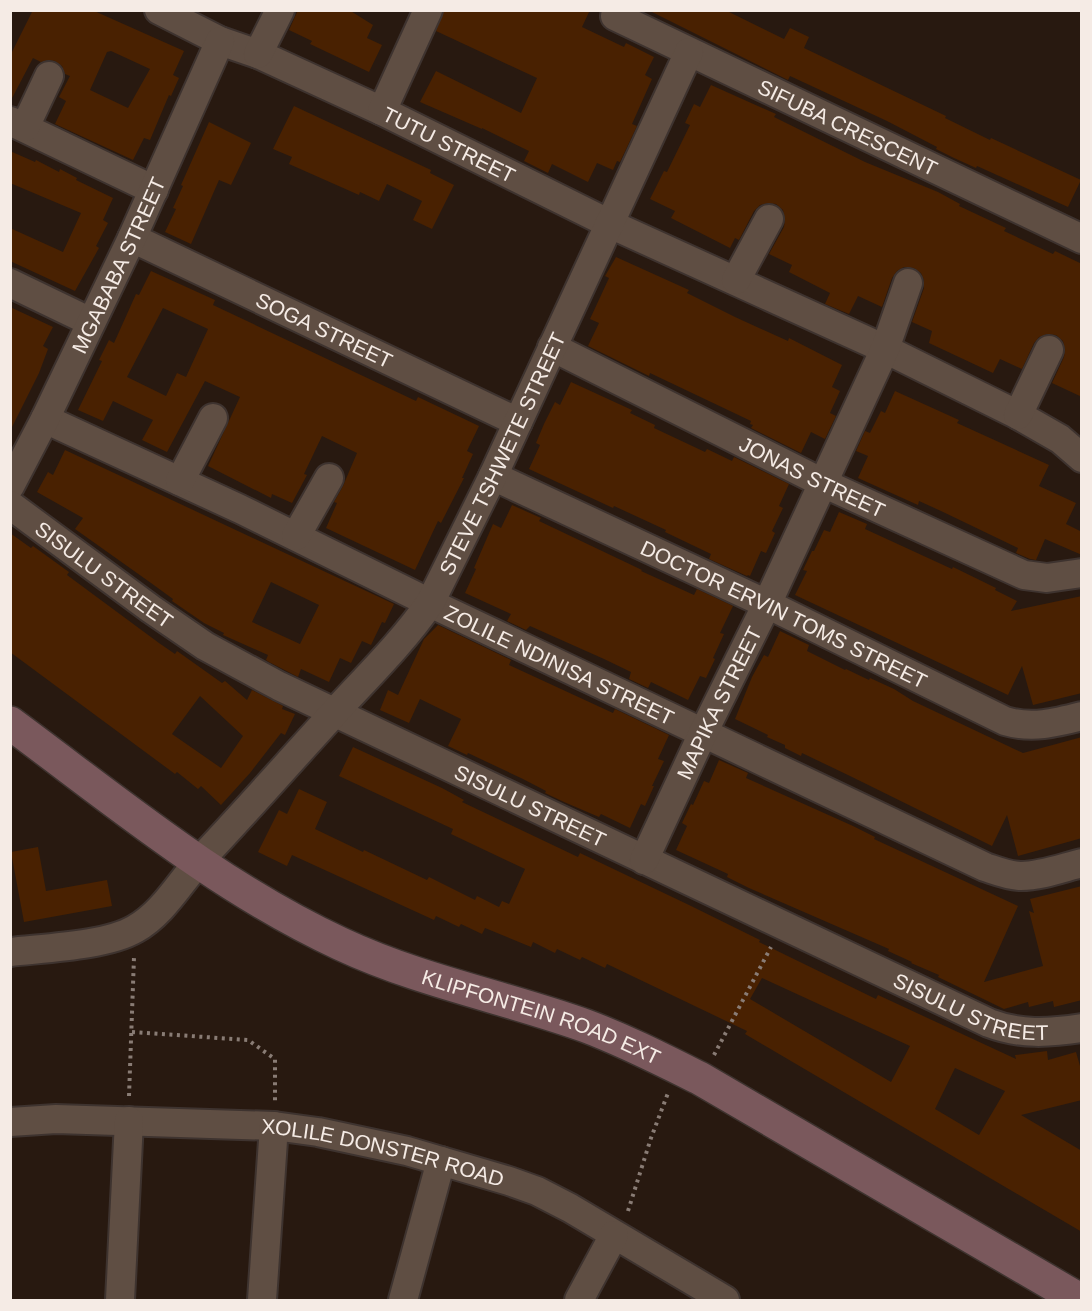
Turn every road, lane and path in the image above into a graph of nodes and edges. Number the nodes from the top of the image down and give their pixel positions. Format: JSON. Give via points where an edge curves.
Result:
{"nodes":[{"id":1,"x":159,"y":10,"type":"edge"},
{"id":2,"x":280,"y":10,"type":"edge"},
{"id":3,"x":428,"y":10,"type":"edge"},
{"id":4,"x":615,"y":16,"type":"dead end"},
{"id":5,"x":220,"y":41,"type":"junction"},
{"id":6,"x":689,"y":52,"type":"junction"},
{"id":7,"x":258,"y":54,"type":"junction"},
{"id":8,"x":49,"y":76,"type":"dead end"},
{"id":9,"x":382,"y":111,"type":"junction"},
{"id":10,"x":18,"y":124,"type":"edge"},
{"id":11,"x":154,"y":190,"type":"junction"},
{"id":12,"x":769,"y":219,"type":"dead end"},
{"id":13,"x":610,"y":224,"type":"junction"},
{"id":14,"x":132,"y":238,"type":"junction"},
{"id":15,"x":1082,"y":239,"type":"edge"},
{"id":16,"x":736,"y":280,"type":"junction"},
{"id":17,"x":10,"y":283,"type":"edge"},
{"id":18,"x":908,"y":283,"type":"dead end"},
{"id":19,"x":91,"y":322,"type":"junction"},
{"id":20,"x":552,"y":347,"type":"junction"},
{"id":21,"x":885,"y":349,"type":"junction"},
{"id":22,"x":1049,"y":350,"type":"dead end"},
{"id":23,"x":1018,"y":415,"type":"junction"},
{"id":24,"x":213,"y":418,"type":"dead end"},
{"id":25,"x":45,"y":419,"type":"junction"},
{"id":26,"x":518,"y":422,"type":"junction"},
{"id":27,"x":1082,"y":458,"type":"edge"},
{"id":28,"x":493,"y":476,"type":"junction"},
{"id":29,"x":329,"y":478,"type":"dead end"},
{"id":30,"x":180,"y":481,"type":"junction"},
{"id":31,"x":823,"y":483,"type":"junction"},
{"id":32,"x":10,"y":486,"type":"edge"},
{"id":33,"x":10,"y":505,"type":"edge"},
{"id":34,"x":296,"y":536,"type":"junction"},
{"id":35,"x":1082,"y":573,"type":"edge"},
{"id":36,"x":430,"y":603,"type":"junction"},
{"id":37,"x":767,"y":604,"type":"junction"},
{"id":38,"x":336,"y":711,"type":"junction"},
{"id":39,"x":1082,"y":716,"type":"edge"},
{"id":40,"x":10,"y":723,"type":"edge"},
{"id":41,"x":704,"y":731,"type":"junction"},
{"id":42,"x":644,"y":860,"type":"junction"},
{"id":43,"x":198,"y":863,"type":"junction"},
{"id":44,"x":1082,"y":864,"type":"edge"},
{"id":45,"x":783,"y":925,"type":"junction"},
{"id":46,"x":134,"y":930,"type":"junction"},
{"id":47,"x":10,"y":952,"type":"edge"},
{"id":48,"x":1082,"y":1028,"type":"edge"},
{"id":49,"x":132,"y":1032,"type":"junction"},
{"id":50,"x":691,"y":1074,"type":"junction"},
{"id":51,"x":129,"y":1121,"type":"junction"},
{"id":52,"x":10,"y":1122,"type":"edge"},
{"id":53,"x":274,"y":1126,"type":"junction"},
{"id":54,"x":441,"y":1161,"type":"junction"},
{"id":55,"x":614,"y":1235,"type":"junction"},
{"id":56,"x":120,"y":1300,"type":"edge"},
{"id":57,"x":262,"y":1300,"type":"edge"},
{"id":58,"x":403,"y":1300,"type":"edge"},
{"id":59,"x":579,"y":1300,"type":"edge"},
{"id":60,"x":725,"y":1300,"type":"edge"},
{"id":61,"x":1080,"y":1300,"type":"edge"}],
"edges":[{"from":1,"to":5,"type":"street","name":"TUTU STREET"},
{"from":2,"to":7,"type":"street"},
{"from":3,"to":9,"type":"street"},
{"from":4,"to":6,"type":"street","name":"SIFUBA CRESCENT"},
{"from":5,"to":7,"type":"street","name":"TUTU STREET"},
{"from":5,"to":11,"type":"street","name":"MGABABA STREET"},
{"from":6,"to":13,"type":"street","name":"STEVE TSHWETE STREET"},
{"from":6,"to":15,"type":"street","name":"SIFUBA CRESCENT"},
{"from":7,"to":9,"type":"street","name":"TUTU STREET"},
{"from":8,"to":10,"type":"street"},
{"from":9,"to":13,"type":"street","name":"TUTU STREET"},
{"from":10,"to":11,"type":"street"},
{"from":11,"to":14,"type":"street","name":"MGABABA STREET"},
{"from":12,"to":16,"type":"street"},
{"from":13,"to":16,"type":"street","name":"TUTU STREET"},
{"from":13,"to":20,"type":"street","name":"STEVE TSHWETE STREET"},
{"from":14,"to":19,"type":"street","name":"MGABABA STREET"},
{"from":14,"to":26,"type":"street","name":"SOGA STREET"},
{"from":16,"to":21,"type":"street","name":"TUTU STREET"},
{"from":17,"to":19,"type":"street"},
{"from":18,"to":21,"type":"street"},
{"from":19,"to":25,"type":"street","name":"MGABABA STREET"},
{"from":20,"to":26,"type":"street","name":"STEVE TSHWETE STREET"},
{"from":20,"to":31,"type":"street","name":"JONAS STREET"},
{"from":21,"to":23,"type":"street","name":"TUTU STREET"},
{"from":21,"to":31,"type":"street","name":"MAPIKA STREET"},
{"from":22,"to":23,"type":"street"},
{"from":23,"to":27,"type":"street","name":"TUTU STREET","via":[[1060,439]]},
{"from":24,"to":30,"type":"street"},
{"from":25,"to":30,"type":"street","name":"ZOLILE NDINISA STREET"},
{"from":25,"to":32,"type":"street","name":"MGABABA STREET"},
{"from":26,"to":28,"type":"street","name":"STEVE TSHWETE STREET"},
{"from":28,"to":36,"type":"street","name":"STEVE TSHWETE STREET"},
{"from":28,"to":37,"type":"street","name":"DOCTOR ERVIN TOMS STREET"},
{"from":29,"to":34,"type":"street"},
{"from":30,"to":34,"type":"street","name":"ZOLILE NDINISA STREET"},
{"from":31,"to":35,"type":"street","name":"JONAS STREET","via":[[1024,575],[1047,579]]},
{"from":31,"to":37,"type":"street","name":"MAPIKA STREET"},
{"from":33,"to":38,"type":"street","name":"SISULU STREET","via":[[205,646]]},
{"from":34,"to":36,"type":"street","name":"ZOLILE NDINISA STREET"},
{"from":36,"to":38,"type":"street","name":"STEVE TSHWETE STREET","via":[[386,659]]},
{"from":36,"to":41,"type":"street","name":"ZOLILE NDINISA STREET"},
{"from":37,"to":39,"type":"street","name":"DOCTOR ERVIN TOMS STREET","via":[[1005,721],[1039,726]]},
{"from":37,"to":41,"type":"street","name":"MAPIKA STREET"},
{"from":38,"to":42,"type":"street","name":"SISULU STREET"},
{"from":38,"to":43,"type":"street","name":"STEVE TSHWETE STREET"},
{"from":40,"to":43,"type":"street","name":"KLIPFONTEIN ROAD EXT"},
{"from":41,"to":42,"type":"street","name":"MAPIKA STREET"},
{"from":41,"to":44,"type":"street","name":"ZOLILE NDINISA STREET","via":[[985,867],[1022,876]]},
{"from":42,"to":45,"type":"street","name":"SISULU STREET"},
{"from":43,"to":46,"type":"street","name":"STEVE TSHWETE STREET","via":[[151,917]]},
{"from":43,"to":50,"type":"street","name":"KLIPFONTEIN ROAD EXT","via":[[285,916],[381,962],[586,1026]]},
{"from":45,"to":48,"type":"street","name":"SISULU STREET","via":[[1006,1030],[1035,1034]]},
{"from":45,"to":50,"type":"path"},
{"from":46,"to":47,"type":"street","via":[[71,946]]},
{"from":46,"to":49,"type":"path"},
{"from":49,"to":51,"type":"path"},
{"from":49,"to":53,"type":"path","via":[[248,1040],[275,1059]]},
{"from":50,"to":55,"type":"path","via":[[662,1105],[629,1209]]},
{"from":50,"to":61,"type":"street","name":"KLIPFONTEIN ROAD EXT"},
{"from":51,"to":52,"type":"street","name":"XOLILE DONSTER ROAD"},
{"from":51,"to":53,"type":"street","name":"XOLILE DONSTER ROAD"},
{"from":51,"to":56,"type":"street"},
{"from":53,"to":54,"type":"street","name":"XOLILE DONSTER ROAD","via":[[358,1139]]},
{"from":53,"to":57,"type":"street"},
{"from":54,"to":55,"type":"street","name":"XOLILE DONSTER ROAD","via":[[537,1191]]},
{"from":54,"to":58,"type":"street"},
{"from":55,"to":59,"type":"street"},
{"from":55,"to":60,"type":"street","name":"XOLILE DONSTER ROAD"}]}
